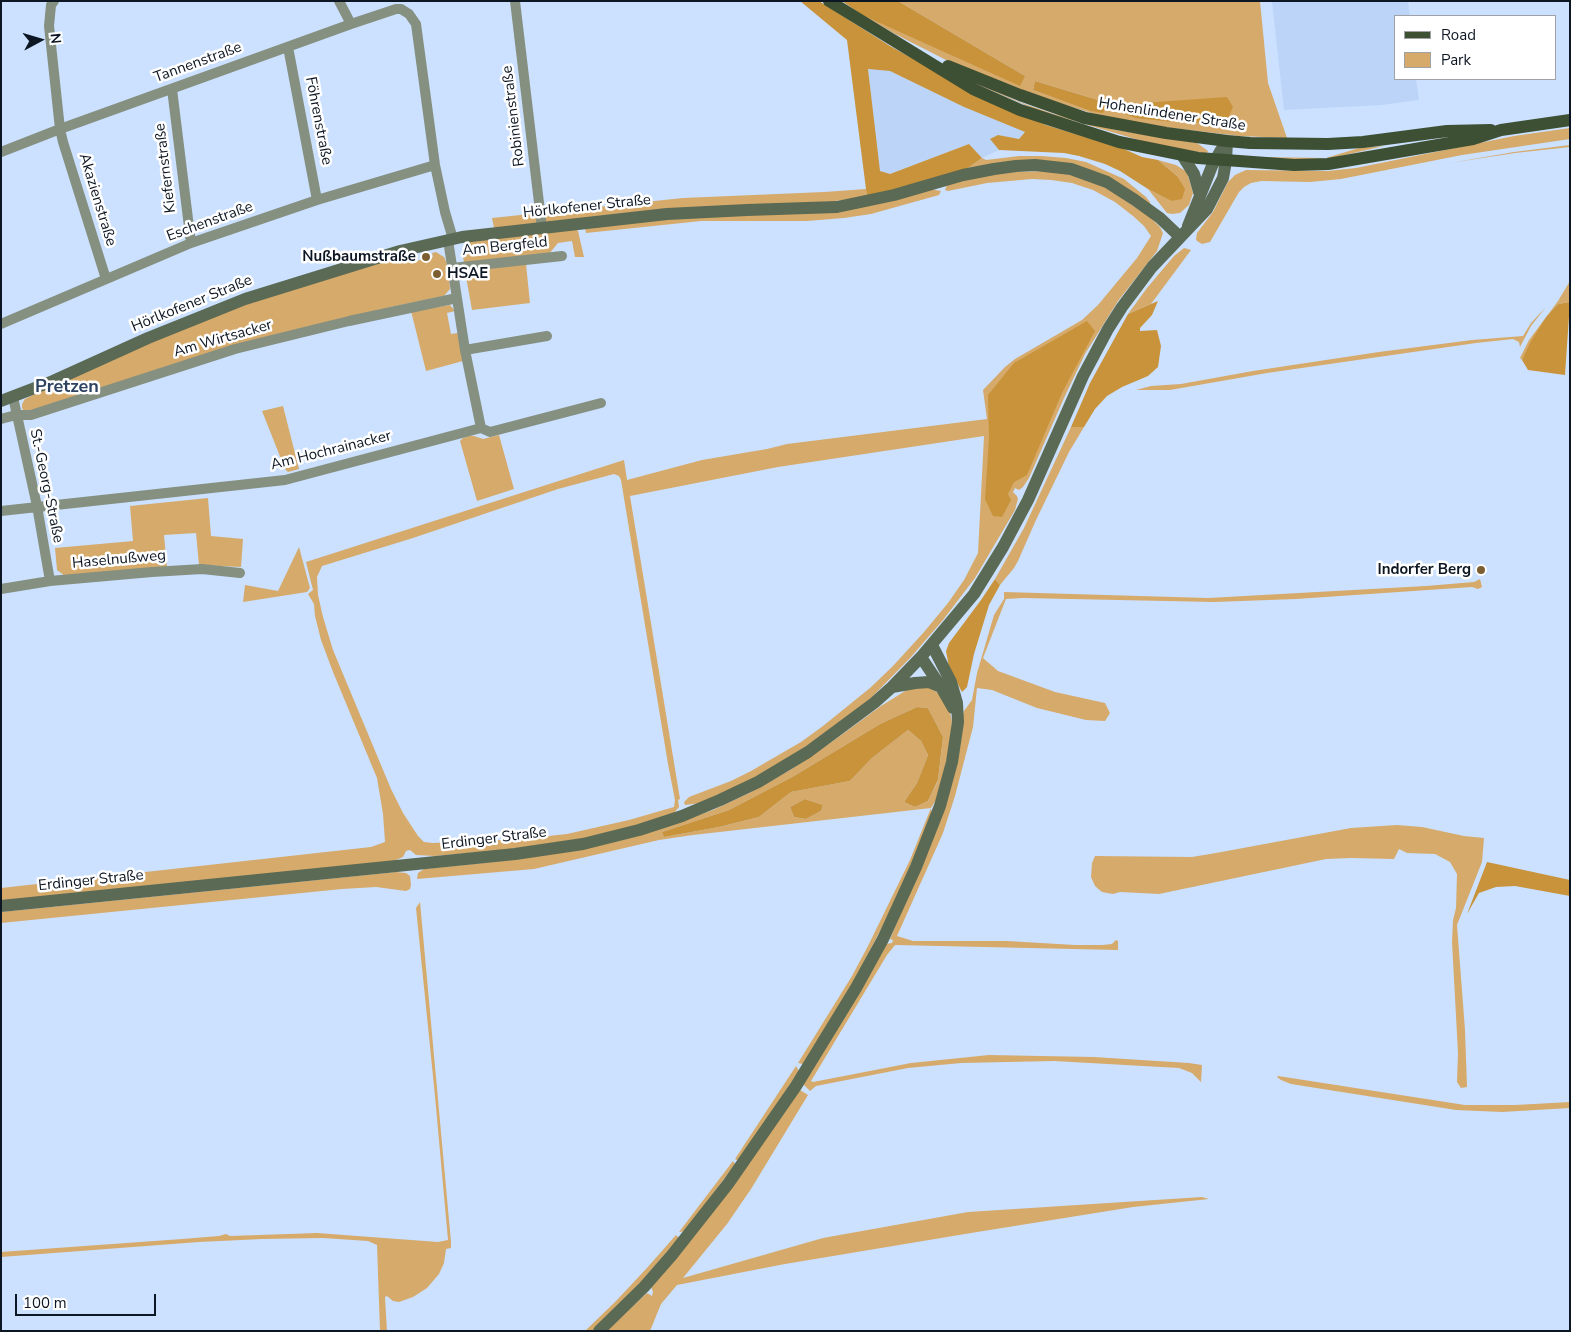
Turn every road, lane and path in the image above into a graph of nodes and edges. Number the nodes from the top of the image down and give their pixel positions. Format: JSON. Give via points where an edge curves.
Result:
{"nodes":[{"id":1,"x":54,"y":1,"type":"edge"},
{"id":2,"x":338,"y":1,"type":"edge"},
{"id":3,"x":515,"y":1,"type":"edge"},
{"id":4,"x":829,"y":1,"type":"edge"},
{"id":5,"x":350,"y":24,"type":"junction"},
{"id":6,"x":288,"y":47,"type":"junction"},
{"id":7,"x":909,"y":50,"type":"junction"},
{"id":8,"x":172,"y":89,"type":"junction"},
{"id":9,"x":1570,"y":120,"type":"edge"},
{"id":10,"x":60,"y":129,"type":"junction"},
{"id":11,"x":1501,"y":130,"type":"junction"},
{"id":12,"x":1227,"y":140,"type":"junction"},
{"id":13,"x":1,"y":152,"type":"edge"},
{"id":14,"x":1182,"y":156,"type":"junction"},
{"id":15,"x":1221,"y":161,"type":"junction"},
{"id":16,"x":436,"y":165,"type":"junction"},
{"id":17,"x":1200,"y":195,"type":"junction"},
{"id":18,"x":317,"y":200,"type":"junction"},
{"id":19,"x":542,"y":228,"type":"junction"},
{"id":20,"x":1184,"y":234,"type":"junction"},
{"id":21,"x":450,"y":239,"type":"junction"},
{"id":22,"x":191,"y":243,"type":"junction"},
{"id":23,"x":562,"y":256,"type":"dead end"},
{"id":24,"x":452,"y":268,"type":"junction"},
{"id":25,"x":106,"y":279,"type":"junction"},
{"id":26,"x":457,"y":298,"type":"junction"},
{"id":27,"x":1,"y":324,"type":"edge"},
{"id":28,"x":546,"y":336,"type":"dead end"},
{"id":29,"x":465,"y":350,"type":"junction"},
{"id":30,"x":7,"y":399,"type":"edge"},
{"id":31,"x":602,"y":403,"type":"dead end"},
{"id":32,"x":16,"y":415,"type":"junction"},
{"id":33,"x":1,"y":419,"type":"edge"},
{"id":34,"x":481,"y":428,"type":"junction"},
{"id":35,"x":37,"y":506,"type":"junction"},
{"id":36,"x":1,"y":511,"type":"edge"},
{"id":37,"x":240,"y":572,"type":"dead end"},
{"id":38,"x":50,"y":581,"type":"junction"},
{"id":39,"x":1,"y":589,"type":"edge"},
{"id":40,"x":932,"y":645,"type":"junction"},
{"id":41,"x":921,"y":657,"type":"junction"},
{"id":42,"x":892,"y":687,"type":"junction"},
{"id":43,"x":941,"y":687,"type":"junction"},
{"id":44,"x":958,"y":722,"type":"junction"},
{"id":45,"x":1,"y":906,"type":"edge"},
{"id":46,"x":599,"y":1331,"type":"edge"}],
"edges":[{"from":1,"to":10,"type":"street","name":"Akazienstraße","via":[[49,26]]},
{"from":2,"to":5,"type":"street"},
{"from":3,"to":19,"type":"street","name":"Robinienstraße"},
{"from":4,"to":7,"type":"main road"},
{"from":5,"to":6,"type":"street","name":"Tannenstraße"},
{"from":5,"to":16,"type":"street","name":"Tannenstraße","via":[[396,9],[406,11],[412,17],[416,24]]},
{"from":6,"to":8,"type":"street","name":"Tannenstraße"},
{"from":6,"to":18,"type":"street","name":"Föhrenstraße"},
{"from":7,"to":12,"type":"main road","name":"Hohenlindener Straße","via":[[1085,118]]},
{"from":7,"to":14,"type":"main road","name":"Hohenlindener Straße","via":[[973,89],[1020,110],[1120,142]]},
{"from":8,"to":10,"type":"street","name":"Tannenstraße"},
{"from":8,"to":22,"type":"street","name":"Kiefernstraße"},
{"from":9,"to":11,"type":"main road","name":"Hohenlindener Straße"},
{"from":10,"to":13,"type":"street","name":"Tannenstraße"},
{"from":10,"to":25,"type":"street","name":"Akazienstraße"},
{"from":11,"to":12,"type":"main road","name":"Hohenlindener Straße","via":[[1456,130],[1328,144]]},
{"from":11,"to":15,"type":"main road","name":"Hohenlindener Straße","via":[[1473,139],[1328,164]]},
{"from":12,"to":15,"type":"street"},
{"from":14,"to":15,"type":"main road","name":"Hohenlindener Straße"},
{"from":14,"to":17,"type":"street","via":[[1194,174]]},
{"from":15,"to":17,"type":"street"},
{"from":15,"to":20,"type":"street","name":"Erdinger Straße","via":[[1223,178],[1207,209]]},
{"from":16,"to":18,"type":"street","name":"Eschenstraße"},
{"from":16,"to":21,"type":"street"},
{"from":17,"to":20,"type":"street"},
{"from":18,"to":22,"type":"street","name":"Eschenstraße"},
{"from":19,"to":20,"type":"street","name":"Hörlkofener Straße","via":[[667,214],[837,207],[978,172],[1035,165],[1071,169],[1107,182]]},
{"from":19,"to":21,"type":"street","name":"Hörlkofener Straße"},
{"from":20,"to":40,"type":"street","name":"Erdinger Straße","via":[[1142,280],[1108,329],[1003,547],[974,594]]},
{"from":21,"to":24,"type":"street","name":"Am Bergfeld"},
{"from":21,"to":30,"type":"street","name":"Hörlkofener Straße","via":[[400,251],[245,299]]},
{"from":22,"to":25,"type":"street","name":"Eschenstraße"},
{"from":23,"to":24,"type":"street","name":"Am Bergfeld"},
{"from":24,"to":26,"type":"street","name":"Am Bergfeld"},
{"from":25,"to":27,"type":"street","name":"Eschenstraße"},
{"from":26,"to":29,"type":"street","name":"Am Bergfeld"},
{"from":26,"to":32,"type":"street","name":"Am Wirtsacker","via":[[235,349],[31,415]]},
{"from":28,"to":29,"type":"street"},
{"from":29,"to":34,"type":"street","name":"Am Bergfeld"},
{"from":30,"to":32,"type":"street","name":"St.-Georg-Straße"},
{"from":31,"to":34,"type":"street","name":"Am Hochrainacker","via":[[490,432]]},
{"from":32,"to":33,"type":"street","name":"Am Wirtsacker"},
{"from":32,"to":35,"type":"street","name":"St.-Georg-Straße"},
{"from":34,"to":35,"type":"street","name":"Am Hochrainacker","via":[[285,480]]},
{"from":35,"to":36,"type":"street","name":"Am Hochrainacker"},
{"from":35,"to":38,"type":"street","name":"St.-Georg-Straße"},
{"from":37,"to":38,"type":"street","name":"Haselnußweg","via":[[202,569]]},
{"from":38,"to":39,"type":"street","name":"Haselnußweg"},
{"from":40,"to":41,"type":"street","name":"Erdinger Straße"},
{"from":40,"to":44,"type":"street","via":[[951,682]]},
{"from":41,"to":42,"type":"street","name":"Erdinger Straße"},
{"from":41,"to":43,"type":"street"},
{"from":42,"to":43,"type":"street","via":[[928,682]]},
{"from":42,"to":45,"type":"street","name":"Erdinger Straße","via":[[815,748],[758,782],[682,816],[611,837],[515,854]]},
{"from":43,"to":44,"type":"street"},
{"from":44,"to":46,"type":"street","via":[[942,802],[883,939],[856,988],[796,1086],[722,1192],[644,1286]]}]}
